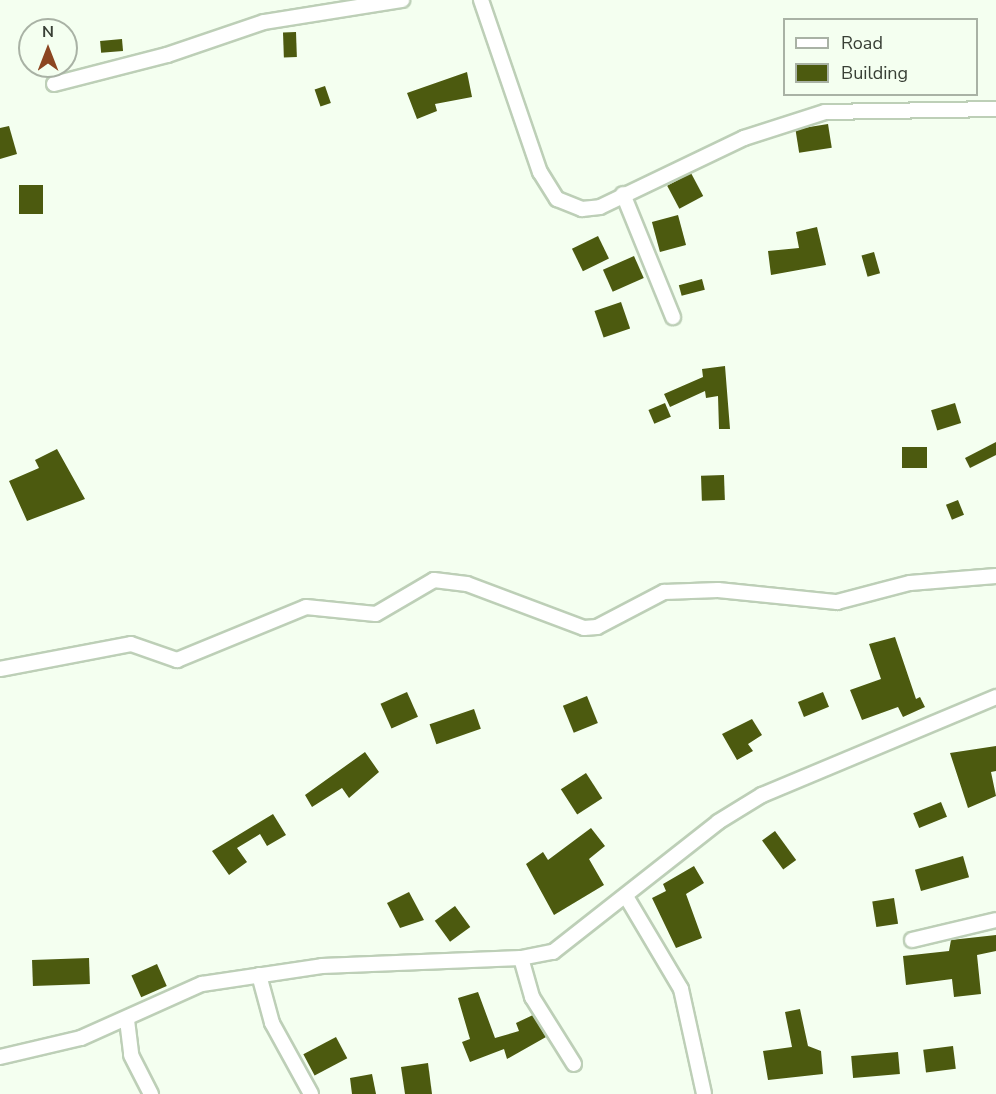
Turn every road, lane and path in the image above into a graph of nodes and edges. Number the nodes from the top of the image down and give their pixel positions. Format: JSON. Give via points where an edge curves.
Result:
{"nodes":[{"id":1,"x":402,"y":0,"type":"edge"},
{"id":2,"x":481,"y":0,"type":"edge"},
{"id":3,"x":54,"y":84,"type":"dead end"},
{"id":4,"x":996,"y":109,"type":"edge"},
{"id":5,"x":624,"y":194,"type":"junction"},
{"id":6,"x":673,"y":317,"type":"dead end"},
{"id":7,"x":996,"y":576,"type":"edge"},
{"id":8,"x":0,"y":669,"type":"edge"},
{"id":9,"x":996,"y":697,"type":"edge"},
{"id":10,"x":627,"y":898,"type":"junction"},
{"id":11,"x":996,"y":920,"type":"edge"},
{"id":12,"x":912,"y":940,"type":"dead end"},
{"id":13,"x":521,"y":958,"type":"junction"},
{"id":14,"x":259,"y":975,"type":"junction"},
{"id":15,"x":127,"y":1020,"type":"junction"},
{"id":16,"x":0,"y":1057,"type":"edge"},
{"id":17,"x":574,"y":1064,"type":"dead end"},
{"id":18,"x":152,"y":1094,"type":"edge"},
{"id":19,"x":311,"y":1094,"type":"edge"},
{"id":20,"x":704,"y":1094,"type":"edge"}],
"edges":[{"from":1,"to":3,"type":"street","via":[[264,22],[167,55]]},
{"from":2,"to":5,"type":"street","via":[[549,190],[582,208],[600,207]]},
{"from":4,"to":5,"type":"street","via":[[825,112],[744,138]]},
{"from":5,"to":6,"type":"street"},
{"from":7,"to":8,"type":"street","via":[[910,583],[837,602],[718,590],[664,592],[597,627],[584,628],[467,584],[434,580],[376,614],[306,607],[177,660],[131,644]]},
{"from":9,"to":10,"type":"street","via":[[762,795],[718,822]]},
{"from":10,"to":13,"type":"street","via":[[553,952]]},
{"from":10,"to":20,"type":"street","via":[[681,989]]},
{"from":11,"to":12,"type":"street"},
{"from":13,"to":14,"type":"street","via":[[386,960]]},
{"from":13,"to":17,"type":"street","via":[[531,997]]},
{"from":14,"to":15,"type":"street","via":[[202,984]]},
{"from":14,"to":19,"type":"street","via":[[272,1023]]},
{"from":15,"to":16,"type":"street"},
{"from":15,"to":18,"type":"street","via":[[131,1055]]}]}
